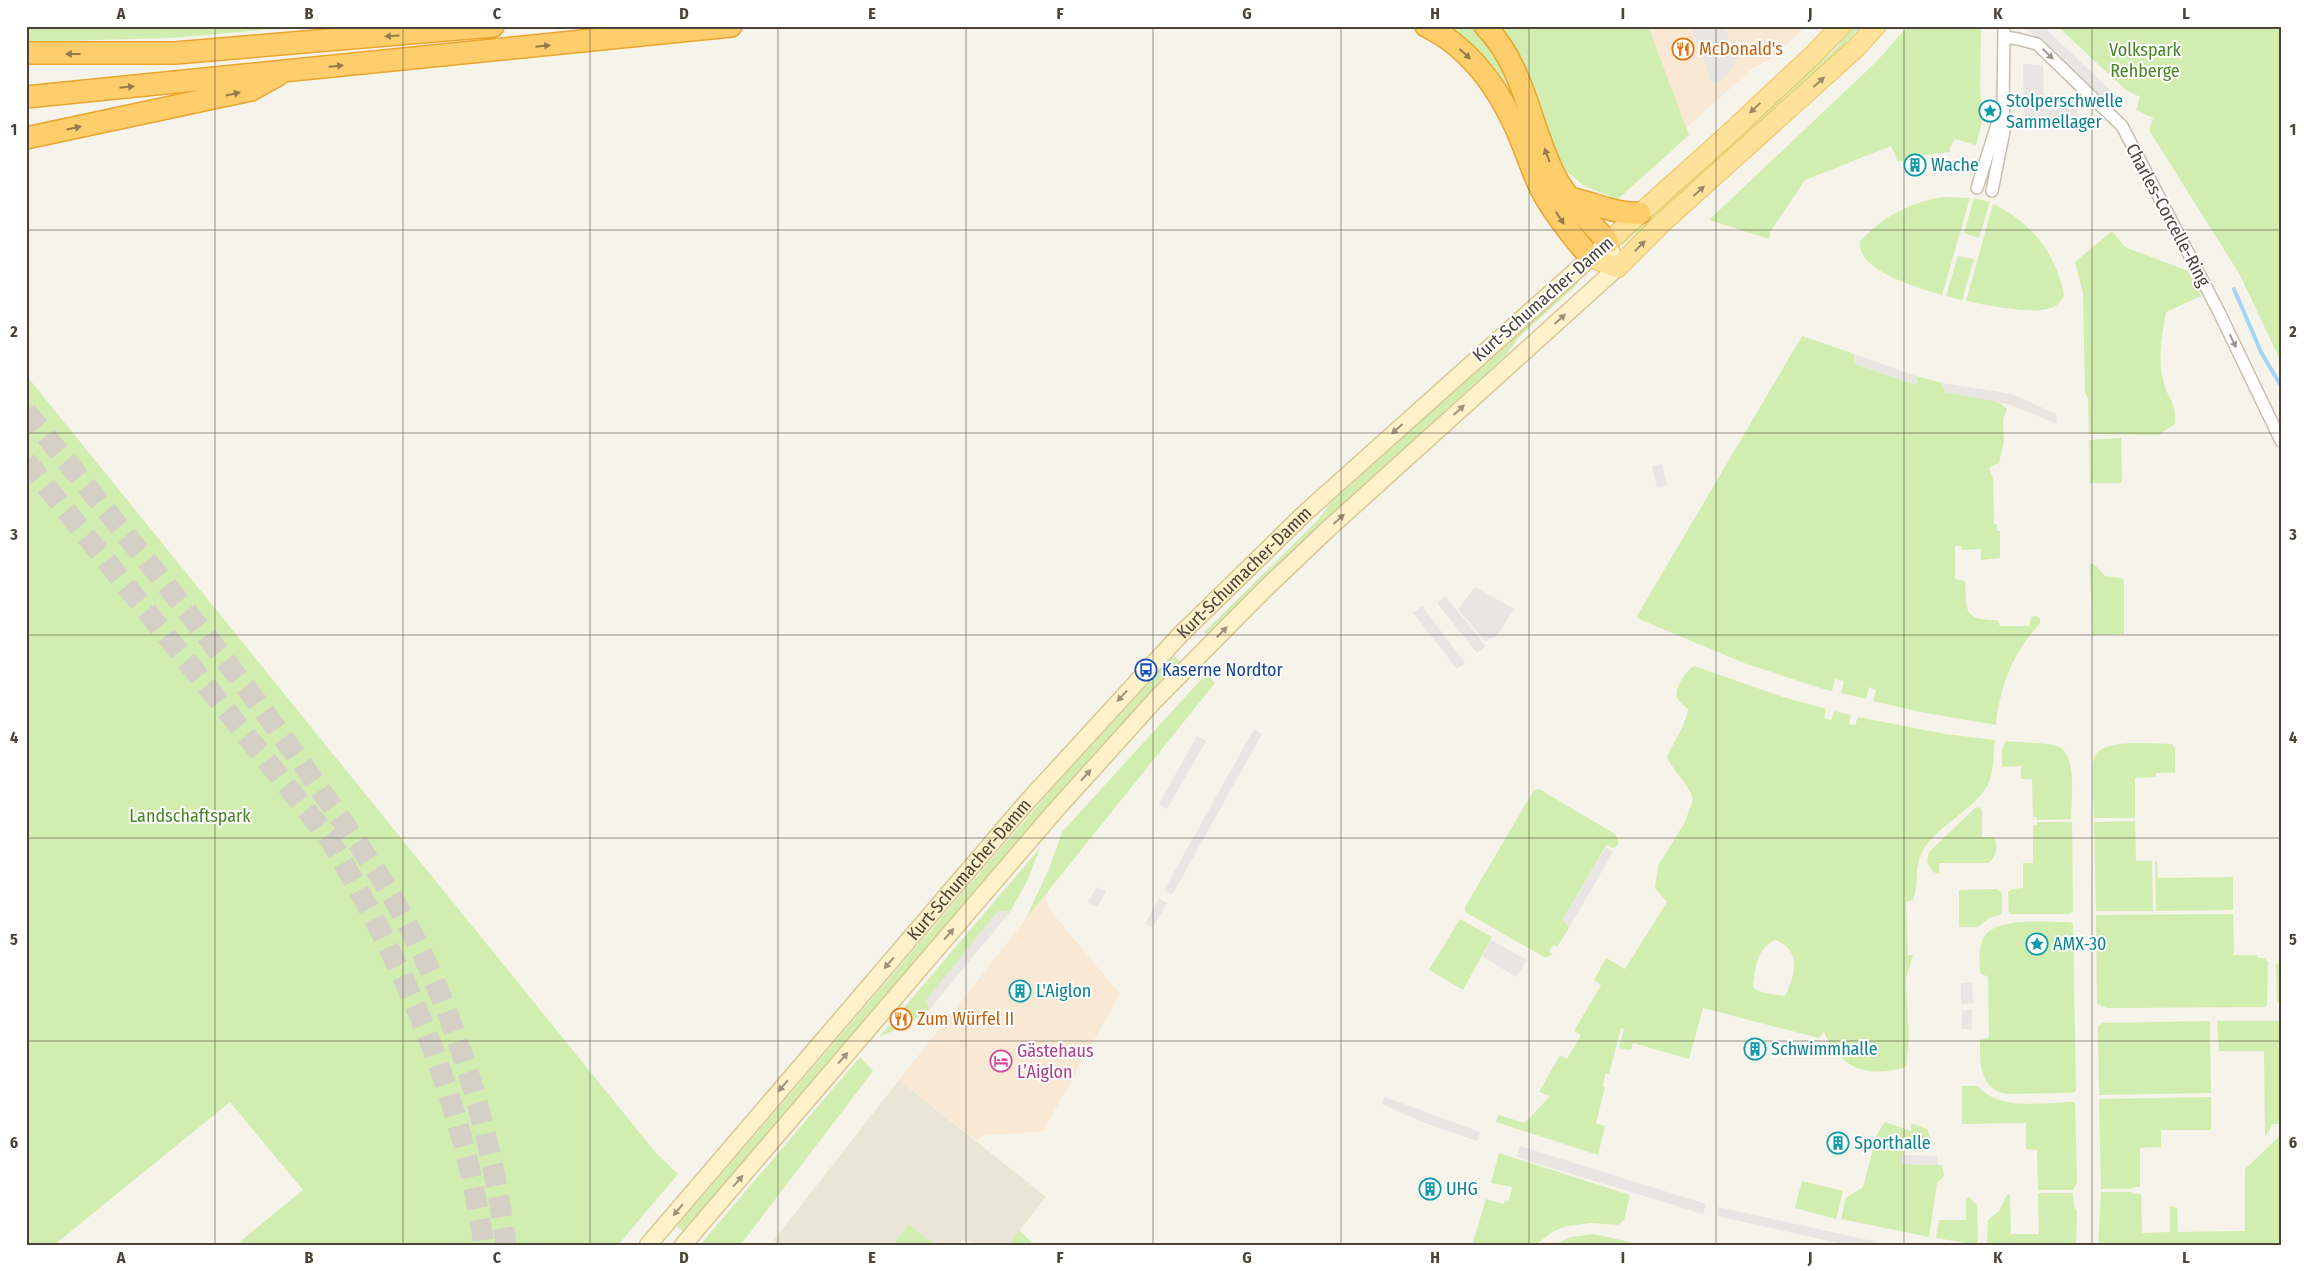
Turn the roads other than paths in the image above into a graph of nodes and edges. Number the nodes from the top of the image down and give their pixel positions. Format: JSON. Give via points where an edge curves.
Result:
{"nodes":[{"id":1,"x":493,"y":26,"type":"edge"},
{"id":2,"x":730,"y":26,"type":"edge"},
{"id":3,"x":1426,"y":26,"type":"edge"},
{"id":4,"x":1485,"y":26,"type":"edge"},
{"id":5,"x":1841,"y":26,"type":"edge"},
{"id":6,"x":1876,"y":26,"type":"edge"},
{"id":7,"x":2004,"y":32,"type":"edge"},
{"id":8,"x":26,"y":53,"type":"edge"},
{"id":9,"x":288,"y":70,"type":"junction"},
{"id":10,"x":26,"y":97,"type":"edge"},
{"id":11,"x":2003,"y":105,"type":"junction"},
{"id":12,"x":26,"y":138,"type":"edge"},
{"id":13,"x":1976,"y":188,"type":"dead end"},
{"id":14,"x":1992,"y":191,"type":"dead end"},
{"id":15,"x":1569,"y":198,"type":"junction"},
{"id":16,"x":1640,"y":213,"type":"junction"},
{"id":17,"x":1608,"y":242,"type":"junction"},
{"id":18,"x":1590,"y":257,"type":"junction"},
{"id":19,"x":1617,"y":268,"type":"junction"},
{"id":20,"x":2281,"y":441,"type":"edge"},
{"id":21,"x":1180,"y":635,"type":"junction"},
{"id":22,"x":1200,"y":654,"type":"junction"},
{"id":23,"x":648,"y":1245,"type":"edge"},
{"id":24,"x":683,"y":1245,"type":"edge"}],
"edges":[{"from":1,"to":8,"type":"highway","one_way":true,"via":[[175,54]]},
{"from":9,"to":2,"type":"highway","one_way":true},
{"from":3,"to":18,"type":"highway","one_way":true,"via":[[1470,58],[1500,96],[1543,192]]},
{"from":15,"to":4,"type":"highway","one_way":true,"via":[[1555,176],[1514,70]]},
{"from":5,"to":16,"type":"main road","name":"Kurt-Schumacher-Damm","one_way":true},
{"from":19,"to":6,"type":"main road","name":"Kurt-Schumacher-Damm","one_way":true,"via":[[1662,223],[1850,54]]},
{"from":7,"to":11,"type":"street"},
{"from":7,"to":20,"type":"street","name":"Charles-Corcelle-Ring","one_way":true,"via":[[2037,44],[2122,126],[2219,312]]},
{"from":10,"to":9,"type":"highway","one_way":true},
{"from":12,"to":9,"type":"highway","one_way":true,"via":[[251,90]]},
{"from":11,"to":13,"type":"street"},
{"from":11,"to":14,"type":"street","via":[[2005,126]]},
{"from":15,"to":16,"type":"highway","via":[[1617,212]]},
{"from":15,"to":17,"type":"highway"},
{"from":16,"to":17,"type":"main road","name":"Kurt-Schumacher-Damm"},
{"from":17,"to":18,"type":"main road","name":"Kurt-Schumacher-Damm"},
{"from":17,"to":19,"type":"main road"},
{"from":18,"to":19,"type":"main road"},
{"from":18,"to":21,"type":"main road","name":"Kurt-Schumacher-Damm","one_way":true,"via":[[1306,512]]},
{"from":22,"to":19,"type":"main road","name":"Kurt-Schumacher-Damm","one_way":true,"via":[[1327,530]]},
{"from":21,"to":22,"type":"main road"},
{"from":21,"to":23,"type":"main road","name":"Kurt-Schumacher-Damm","one_way":true,"via":[[1026,803]]},
{"from":24,"to":22,"type":"main road","name":"Kurt-Schumacher-Damm","one_way":true,"via":[[1054,812]]}]}
